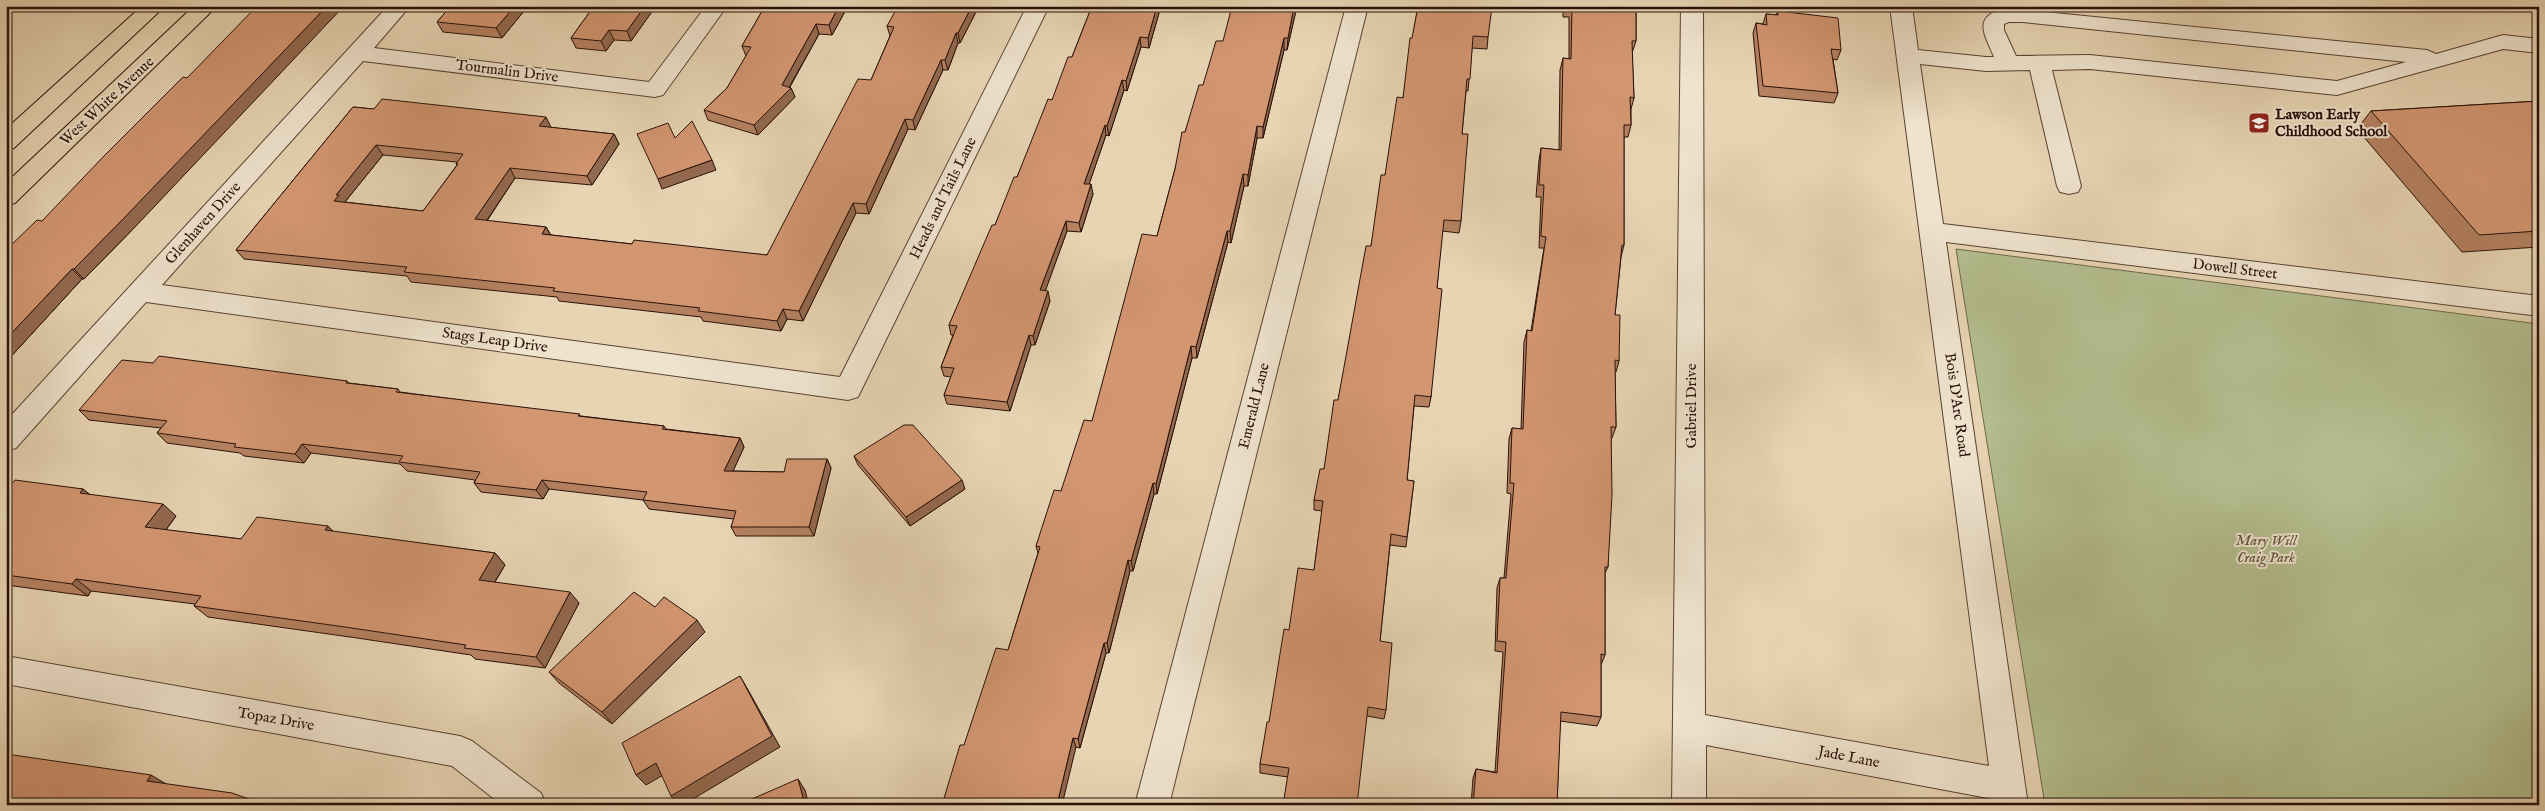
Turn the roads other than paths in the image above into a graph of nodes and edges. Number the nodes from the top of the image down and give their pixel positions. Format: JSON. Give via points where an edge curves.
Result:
{"nodes":[{"id":1,"x":155,"y":6,"type":"edge"},
{"id":2,"x":207,"y":6,"type":"edge"},
{"id":3,"x":400,"y":6,"type":"edge"},
{"id":4,"x":717,"y":6,"type":"edge"},
{"id":5,"x":1038,"y":6,"type":"edge"},
{"id":6,"x":1357,"y":6,"type":"edge"},
{"id":7,"x":1692,"y":6,"type":"edge"},
{"id":8,"x":1901,"y":6,"type":"edge"},
{"id":9,"x":2539,"y":46,"type":"edge"},
{"id":10,"x":358,"y":53,"type":"junction"},
{"id":11,"x":1908,"y":56,"type":"junction"},
{"id":12,"x":2443,"y":59,"type":"junction"},
{"id":13,"x":2039,"y":63,"type":"junction"},
{"id":14,"x":2008,"y":64,"type":"junction"},
{"id":15,"x":6,"y":142,"type":"edge"},
{"id":16,"x":2069,"y":186,"type":"dead end"},
{"id":17,"x":6,"y":197,"type":"edge"},
{"id":18,"x":1932,"y":231,"type":"junction"},
{"id":19,"x":141,"y":292,"type":"junction"},
{"id":20,"x":2539,"y":306,"type":"edge"},
{"id":21,"x":848,"y":389,"type":"joint"},
{"id":22,"x":6,"y":440,"type":"edge"},
{"id":23,"x":6,"y":670,"type":"edge"},
{"id":24,"x":1690,"y":727,"type":"junction"},
{"id":25,"x":2010,"y":796,"type":"edge"},
{"id":26,"x":529,"y":805,"type":"edge"},
{"id":27,"x":1152,"y":805,"type":"edge"},
{"id":28,"x":1689,"y":805,"type":"edge"}],
"edges":[{"from":1,"to":15,"type":"main road"},
{"from":2,"to":17,"type":"main road","name":"West White Avenue"},
{"from":3,"to":10,"type":"street","name":"Glenhaven Drive"},
{"from":4,"to":10,"type":"street","name":"Tourmalin Drive","via":[[655,90]]},
{"from":5,"to":21,"type":"street","name":"Heads and Tails Lane"},
{"from":6,"to":27,"type":"street","name":"Emerald Lane"},
{"from":7,"to":24,"type":"street","name":"Gabriel Drive"},
{"from":8,"to":11,"type":"street","name":"Bois D'Arc Road"},
{"from":9,"to":12,"type":"street","via":[[2503,42]]},
{"from":10,"to":19,"type":"street","name":"Glenhaven Drive"},
{"from":11,"to":14,"type":"street"},
{"from":11,"to":18,"type":"street","name":"Bois D'Arc Road"},
{"from":12,"to":13,"type":"street","via":[[2337,88],[2090,62]]},
{"from":12,"to":14,"type":"street","via":[[2005,15],[1994,21],[1993,30]]},
{"from":13,"to":14,"type":"street"},
{"from":13,"to":16,"type":"street"},
{"from":18,"to":20,"type":"street","name":"Dowell Street"},
{"from":18,"to":25,"type":"street","name":"Bois D'Arc Road"},
{"from":19,"to":21,"type":"street","name":"Stags Leap Drive"},
{"from":19,"to":22,"type":"street","name":"Glenhaven Drive"},
{"from":23,"to":26,"type":"street","name":"Topaz Drive","via":[[460,752]]},
{"from":24,"to":25,"type":"street","name":"Jade Lane"},
{"from":24,"to":28,"type":"street","name":"Gabriel Drive"}]}
